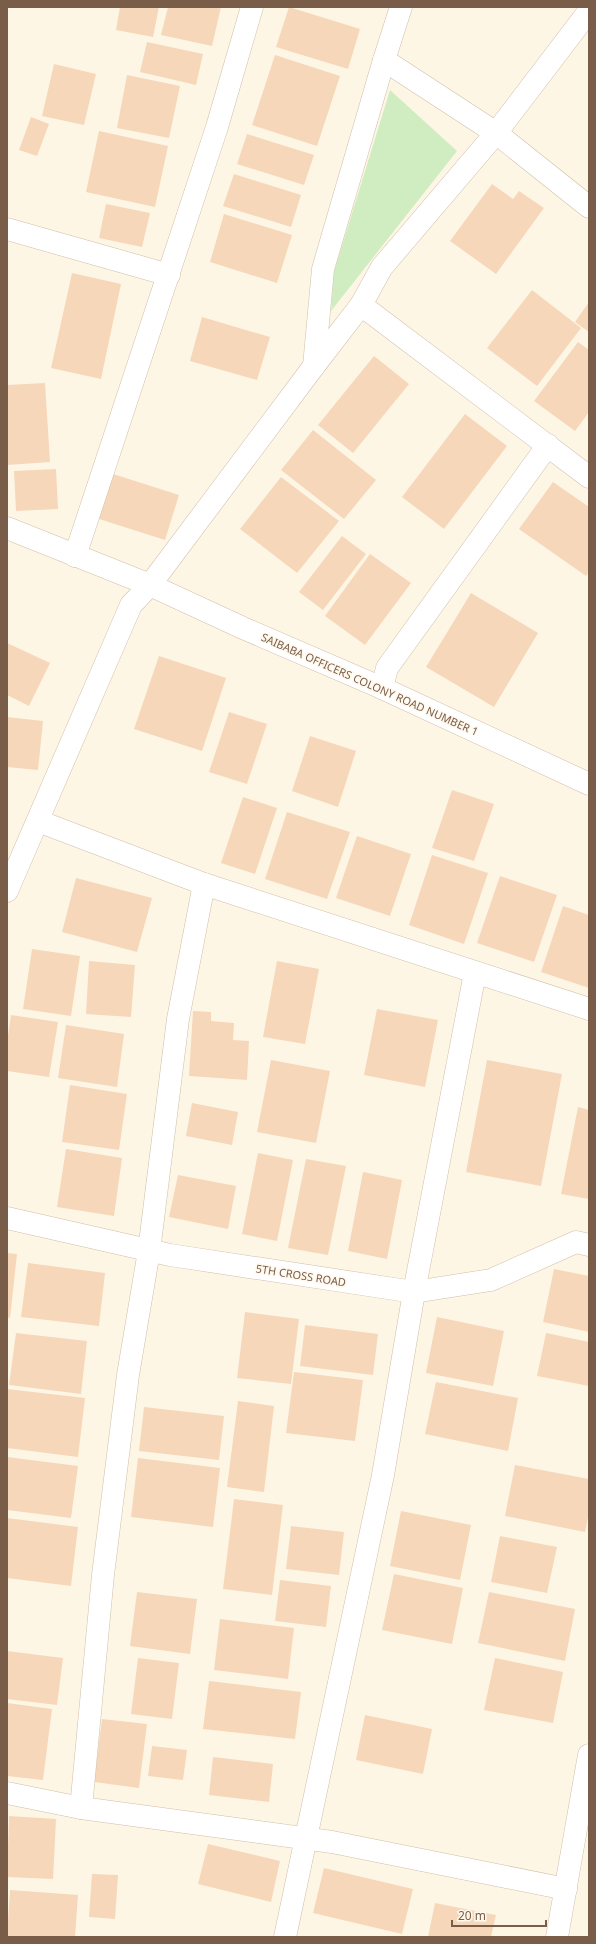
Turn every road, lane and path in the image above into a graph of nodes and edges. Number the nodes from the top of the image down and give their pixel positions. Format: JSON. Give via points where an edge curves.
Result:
{"nodes":[{"id":1,"x":252,"y":7,"type":"edge"},
{"id":2,"x":401,"y":7,"type":"edge"},
{"id":3,"x":589,"y":11,"type":"edge"},
{"id":4,"x":384,"y":60,"type":"junction"},
{"id":5,"x":496,"y":133,"type":"junction"},
{"id":6,"x":589,"y":207,"type":"edge"},
{"id":7,"x":7,"y":229,"type":"edge"},
{"id":8,"x":169,"y":275,"type":"junction"},
{"id":9,"x":361,"y":305,"type":"junction"},
{"id":10,"x":314,"y":366,"type":"junction"},
{"id":11,"x":548,"y":445,"type":"junction"},
{"id":12,"x":589,"y":477,"type":"edge"},
{"id":13,"x":7,"y":528,"type":"edge"},
{"id":14,"x":75,"y":556,"type":"junction"},
{"id":15,"x":150,"y":585,"type":"junction"},
{"id":16,"x":382,"y":688,"type":"junction"},
{"id":17,"x":589,"y":784,"type":"edge"},
{"id":18,"x":38,"y":821,"type":"junction"},
{"id":19,"x":204,"y":884,"type":"junction"},
{"id":20,"x":7,"y":891,"type":"edge"},
{"id":21,"x":475,"y":973,"type":"junction"},
{"id":22,"x":589,"y":1009,"type":"edge"},
{"id":23,"x":7,"y":1218,"type":"edge"},
{"id":24,"x":589,"y":1245,"type":"edge"},
{"id":25,"x":149,"y":1251,"type":"junction"},
{"id":26,"x":414,"y":1292,"type":"junction"},
{"id":27,"x":589,"y":1755,"type":"edge"},
{"id":28,"x":7,"y":1793,"type":"edge"},
{"id":29,"x":81,"y":1808,"type":"junction"},
{"id":30,"x":305,"y":1838,"type":"junction"},
{"id":31,"x":566,"y":1889,"type":"junction"},
{"id":32,"x":285,"y":1937,"type":"edge"},
{"id":33,"x":557,"y":1937,"type":"edge"}],
"edges":[{"from":1,"to":8,"type":"street","via":[[217,127]]},
{"from":2,"to":4,"type":"street"},
{"from":3,"to":5,"type":"street"},
{"from":4,"to":5,"type":"street"},
{"from":4,"to":10,"type":"street","via":[[323,269]]},
{"from":5,"to":6,"type":"street"},
{"from":5,"to":9,"type":"street","via":[[382,267]]},
{"from":7,"to":8,"type":"street"},
{"from":8,"to":14,"type":"street"},
{"from":9,"to":10,"type":"street"},
{"from":9,"to":11,"type":"street"},
{"from":10,"to":15,"type":"street"},
{"from":11,"to":12,"type":"street"},
{"from":11,"to":16,"type":"street","via":[[387,668]]},
{"from":13,"to":14,"type":"street","name":"SAIBABA OFFICERS COLONY ROAD NUMBER 1"},
{"from":14,"to":15,"type":"street","name":"SAIBABA OFFICERS COLONY ROAD NUMBER 1"},
{"from":15,"to":16,"type":"street","name":"SAIBABA OFFICERS COLONY ROAD NUMBER 1"},
{"from":15,"to":18,"type":"street","via":[[131,605]]},
{"from":16,"to":17,"type":"street","name":"SAIBABA OFFICERS COLONY ROAD NUMBER 1"},
{"from":18,"to":19,"type":"street"},
{"from":18,"to":20,"type":"street"},
{"from":19,"to":21,"type":"street"},
{"from":19,"to":25,"type":"street","via":[[178,1019]]},
{"from":21,"to":22,"type":"street"},
{"from":21,"to":26,"type":"street"},
{"from":23,"to":25,"type":"street","name":"5TH CROSS ROAD"},
{"from":24,"to":26,"type":"street","name":"5TH CROSS ROAD","via":[[576,1242],[491,1280]]},
{"from":25,"to":26,"type":"street","name":"5TH CROSS ROAD"},
{"from":25,"to":29,"type":"street","via":[[128,1374],[103,1575]]},
{"from":26,"to":30,"type":"street","via":[[383,1475]]},
{"from":27,"to":31,"type":"street"},
{"from":28,"to":29,"type":"street"},
{"from":29,"to":30,"type":"street"},
{"from":30,"to":31,"type":"street"},
{"from":30,"to":32,"type":"street"},
{"from":31,"to":33,"type":"street"}]}
